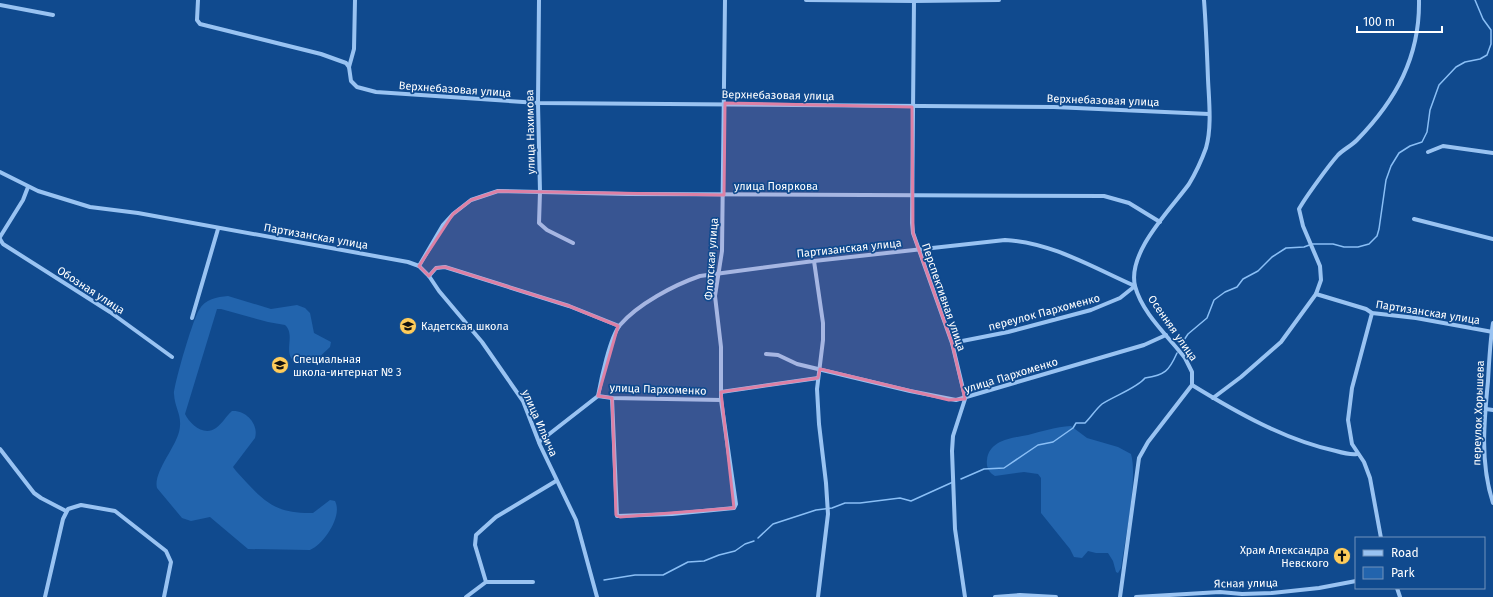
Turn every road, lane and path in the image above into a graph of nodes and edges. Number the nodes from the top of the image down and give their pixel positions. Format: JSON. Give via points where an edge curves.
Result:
{"nodes":[{"id":1,"x":198,"y":0,"type":"edge"},
{"id":2,"x":355,"y":0,"type":"edge"},
{"id":3,"x":539,"y":0,"type":"edge"},
{"id":4,"x":726,"y":0,"type":"edge"},
{"id":5,"x":806,"y":0,"type":"edge"},
{"id":6,"x":999,"y":0,"type":"edge"},
{"id":7,"x":1204,"y":0,"type":"edge"},
{"id":8,"x":1419,"y":0,"type":"edge"},
{"id":9,"x":914,"y":1,"type":"edge"},
{"id":10,"x":0,"y":5,"type":"edge"},
{"id":11,"x":53,"y":15,"type":"dead end"},
{"id":12,"x":349,"y":67,"type":"junction"},
{"id":13,"x":538,"y":103,"type":"junction"},
{"id":14,"x":725,"y":103,"type":"junction"},
{"id":15,"x":912,"y":107,"type":"junction"},
{"id":16,"x":1209,"y":114,"type":"junction"},
{"id":17,"x":1428,"y":152,"type":"dead end"},
{"id":18,"x":1493,"y":153,"type":"edge"},
{"id":19,"x":0,"y":172,"type":"edge"},
{"id":20,"x":28,"y":187,"type":"junction"},
{"id":21,"x":540,"y":192,"type":"junction"},
{"id":22,"x":911,"y":194,"type":"junction"},
{"id":23,"x":724,"y":195,"type":"junction"},
{"id":24,"x":1414,"y":219,"type":"dead end"},
{"id":25,"x":1160,"y":222,"type":"junction"},
{"id":26,"x":218,"y":229,"type":"junction"},
{"id":27,"x":0,"y":238,"type":"edge"},
{"id":28,"x":1493,"y":239,"type":"edge"},
{"id":29,"x":573,"y":243,"type":"dead end"},
{"id":30,"x":919,"y":250,"type":"junction"},
{"id":31,"x":814,"y":261,"type":"junction"},
{"id":32,"x":419,"y":266,"type":"junction"},
{"id":33,"x":719,"y":272,"type":"junction"},
{"id":34,"x":429,"y":276,"type":"junction"},
{"id":35,"x":1135,"y":286,"type":"junction"},
{"id":36,"x":1316,"y":294,"type":"junction"},
{"id":37,"x":1372,"y":313,"type":"junction"},
{"id":38,"x":192,"y":318,"type":"dead end"},
{"id":39,"x":1493,"y":323,"type":"edge"},
{"id":40,"x":619,"y":326,"type":"junction"},
{"id":41,"x":1492,"y":332,"type":"edge"},
{"id":42,"x":1166,"y":335,"type":"junction"},
{"id":43,"x":952,"y":343,"type":"junction"},
{"id":44,"x":766,"y":354,"type":"dead end"},
{"id":45,"x":172,"y":357,"type":"dead end"},
{"id":46,"x":820,"y":369,"type":"junction"},
{"id":47,"x":818,"y":378,"type":"junction"},
{"id":48,"x":1192,"y":385,"type":"junction"},
{"id":49,"x":721,"y":392,"type":"junction"},
{"id":50,"x":598,"y":396,"type":"junction"},
{"id":51,"x":612,"y":398,"type":"junction"},
{"id":52,"x":1213,"y":398,"type":"junction"},
{"id":53,"x":965,"y":399,"type":"junction"},
{"id":54,"x":721,"y":400,"type":"junction"},
{"id":55,"x":1486,"y":409,"type":"junction"},
{"id":56,"x":1493,"y":410,"type":"edge"},
{"id":57,"x":539,"y":442,"type":"junction"},
{"id":58,"x":0,"y":449,"type":"edge"},
{"id":59,"x":1357,"y":454,"type":"junction"},
{"id":60,"x":556,"y":481,"type":"junction"},
{"id":61,"x":1493,"y":503,"type":"edge"},
{"id":62,"x":66,"y":512,"type":"junction"},
{"id":63,"x":1381,"y":537,"type":"edge"},
{"id":64,"x":1355,"y":581,"type":"edge"},
{"id":65,"x":486,"y":582,"type":"junction"},
{"id":66,"x":533,"y":582,"type":"dead end"},
{"id":67,"x":45,"y":597,"type":"edge"},
{"id":68,"x":164,"y":597,"type":"edge"},
{"id":69,"x":466,"y":597,"type":"edge"},
{"id":70,"x":597,"y":597,"type":"edge"},
{"id":71,"x":818,"y":597,"type":"edge"},
{"id":72,"x":965,"y":597,"type":"edge"},
{"id":73,"x":995,"y":597,"type":"edge"},
{"id":74,"x":1056,"y":597,"type":"edge"},
{"id":75,"x":1120,"y":597,"type":"edge"},
{"id":76,"x":1136,"y":597,"type":"edge"}],
"edges":[{"from":1,"to":12,"type":"street","via":[[197,20],[200,24],[321,54],[339,60]]},
{"from":2,"to":12,"type":"street","via":[[354,49]]},
{"from":3,"to":13,"type":"street","name":"улица Нахимова"},
{"from":4,"to":14,"type":"street","name":"Флотская улица"},
{"from":5,"to":9,"type":"street"},
{"from":6,"to":9,"type":"street"},
{"from":7,"to":16,"type":"street"},
{"from":8,"to":36,"type":"street","via":[[1415,46],[1410,65],[1402,80],[1372,123],[1351,146],[1337,156],[1299,210],[1318,259],[1321,276]]},
{"from":9,"to":15,"type":"street","name":"Перспективная улица"},
{"from":10,"to":11,"type":"street"},
{"from":12,"to":13,"type":"street","name":"Верхнебазовая улица","via":[[351,81],[356,87],[376,92]]},
{"from":13,"to":14,"type":"street","name":"Верхнебазовая улица"},
{"from":13,"to":21,"type":"street","name":"улица Нахимова"},
{"from":14,"to":15,"type":"street","name":"Верхнебазовая улица"},
{"from":14,"to":23,"type":"street","name":"Флотская улица"},
{"from":15,"to":16,"type":"street","name":"Верхнебазовая улица","via":[[1054,107]]},
{"from":15,"to":22,"type":"street","name":"Перспективная улица"},
{"from":16,"to":25,"type":"street","via":[[1205,149],[1190,182]]},
{"from":17,"to":18,"type":"street","via":[[1443,146]]},
{"from":19,"to":20,"type":"street","name":"Партизанская улица"},
{"from":20,"to":26,"type":"street","name":"Партизанская улица","via":[[90,207],[138,213]]},
{"from":20,"to":27,"type":"street","name":"Обозная улица"},
{"from":21,"to":23,"type":"street","name":"улица Пояркова"},
{"from":21,"to":29,"type":"street","name":"улица Нахимова","via":[[539,223]]},
{"from":21,"to":32,"type":"street","name":"улица Пояркова","via":[[498,191],[471,200],[444,225]]},
{"from":22,"to":23,"type":"street","name":"улица Пояркова"},
{"from":22,"to":25,"type":"street","name":"улица Пояркова","via":[[1104,196],[1129,203]]},
{"from":22,"to":30,"type":"street","name":"Перспективная улица","via":[[913,233]]},
{"from":23,"to":33,"type":"street","name":"Флотская улица"},
{"from":24,"to":28,"type":"street"},
{"from":25,"to":35,"type":"street","via":[[1141,252],[1135,270]]},
{"from":26,"to":32,"type":"street","name":"Партизанская улица","via":[[371,255]]},
{"from":26,"to":38,"type":"street"},
{"from":27,"to":45,"type":"street","name":"Обозная улица","via":[[3,244],[110,312]]},
{"from":30,"to":31,"type":"street","name":"Партизанская улица"},
{"from":30,"to":35,"type":"street","name":"Партизанская улица","via":[[1012,241],[1069,256]]},
{"from":30,"to":43,"type":"street","name":"Перспективная улица"},
{"from":31,"to":33,"type":"street","name":"Партизанская улица"},
{"from":31,"to":46,"type":"street","via":[[823,322]]},
{"from":32,"to":34,"type":"street"},
{"from":33,"to":40,"type":"street","name":"Партизанская улица","via":[[700,276],[668,290],[629,316]]},
{"from":33,"to":49,"type":"street","name":"Флотская улица","via":[[715,296],[721,346]]},
{"from":34,"to":40,"type":"street","via":[[436,268],[444,267],[569,306]]},
{"from":34,"to":57,"type":"street","name":"улица Ильича","via":[[470,326],[515,388],[523,401]]},
{"from":35,"to":42,"type":"street","name":"Осенняя улица","via":[[1151,316]]},
{"from":35,"to":43,"type":"street","name":"переулок Пархоменко","via":[[1120,298],[1090,310]]},
{"from":36,"to":37,"type":"street","name":"Партизанская улица"},
{"from":36,"to":52,"type":"street","via":[[1281,342]]},
{"from":37,"to":41,"type":"street","name":"Партизанская улица"},
{"from":37,"to":59,"type":"street","via":[[1352,388],[1348,420],[1351,440]]},
{"from":39,"to":41,"type":"street","name":"переулок Хорышева"},
{"from":40,"to":50,"type":"street","name":"Партизанская улица","via":[[602,374]]},
{"from":41,"to":55,"type":"street","name":"переулок Хорышева"},
{"from":42,"to":48,"type":"street","name":"Осенняя улица","via":[[1189,365]]},
{"from":42,"to":53,"type":"street","name":"улица Пархоменко","via":[[1144,345]]},
{"from":43,"to":53,"type":"street","name":"Перспективная улица"},
{"from":44,"to":46,"type":"street","name":"улица Пархоменко","via":[[778,355],[797,364]]},
{"from":46,"to":47,"type":"street"},
{"from":46,"to":53,"type":"street","name":"улица Пархоменко","via":[[949,400]]},
{"from":47,"to":49,"type":"street","name":"улица Пархоменко"},
{"from":47,"to":71,"type":"street","via":[[819,424],[828,501]]},
{"from":48,"to":52,"type":"street"},
{"from":48,"to":75,"type":"street","via":[[1148,442],[1139,458]]},
{"from":49,"to":54,"type":"street","name":"Флотская улица"},
{"from":50,"to":51,"type":"street","name":"улица Пархоменко"},
{"from":50,"to":57,"type":"street","name":"улица Пархоменко"},
{"from":51,"to":54,"type":"street","name":"улица Пархоменко"},
{"from":51,"to":54,"type":"street","name":"Флотская улица","via":[[617,516],[734,508],[736,504]]},
{"from":52,"to":59,"type":"street","via":[[1246,417],[1290,436],[1322,448]]},
{"from":53,"to":72,"type":"street","via":[[953,436],[952,457],[956,529]]},
{"from":55,"to":56,"type":"street"},
{"from":55,"to":61,"type":"street","name":"переулок Хорышева","via":[[1485,471]]},
{"from":57,"to":60,"type":"street","name":"улица Ильича"},
{"from":58,"to":62,"type":"street","via":[[38,496]]},
{"from":59,"to":63,"type":"street","via":[[1368,472]]},
{"from":60,"to":65,"type":"street","via":[[496,517],[476,535],[475,545]]},
{"from":60,"to":70,"type":"street","name":"улица Ильича","via":[[576,520]]},
{"from":62,"to":67,"type":"street"},
{"from":62,"to":68,"type":"street","via":[[74,506],[81,505],[115,511],[149,536],[170,558]]},
{"from":64,"to":76,"type":"street","name":"Ясная улица","via":[[1319,588],[1272,592]]},
{"from":65,"to":66,"type":"street"},
{"from":65,"to":69,"type":"street"},
{"from":73,"to":74,"type":"street"}]}
